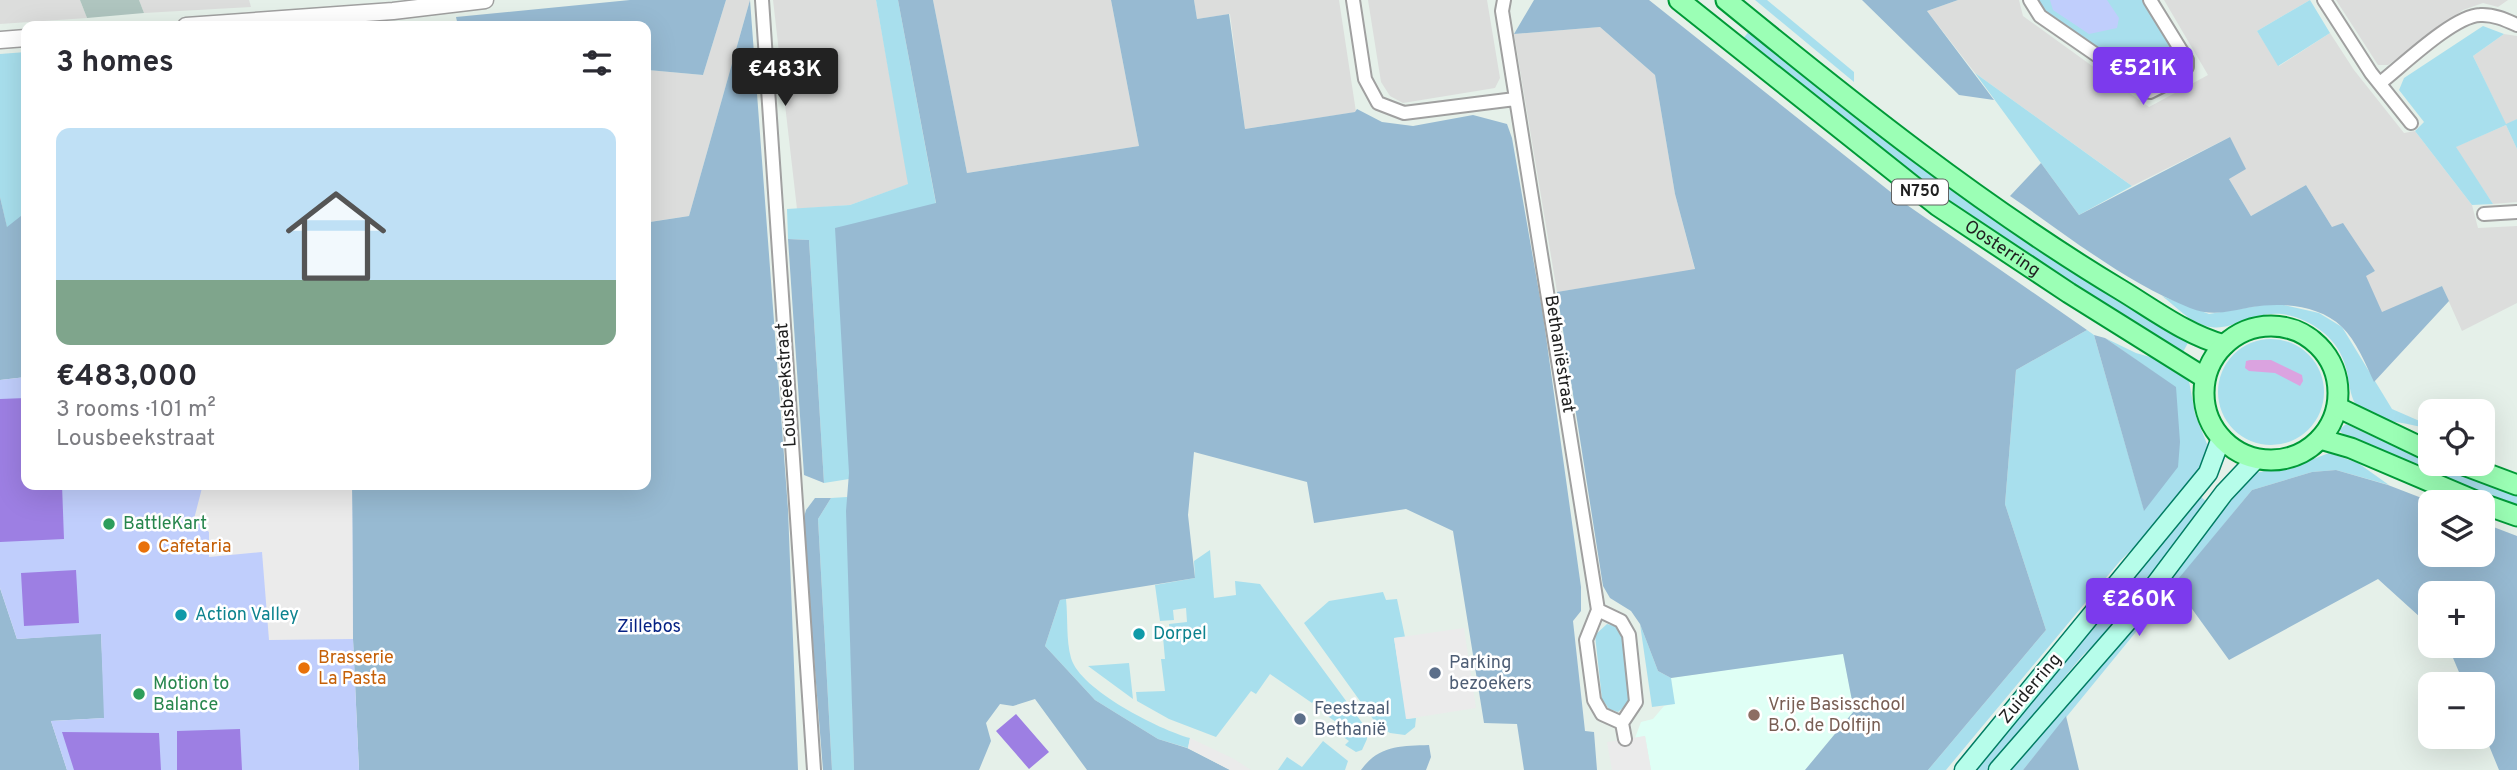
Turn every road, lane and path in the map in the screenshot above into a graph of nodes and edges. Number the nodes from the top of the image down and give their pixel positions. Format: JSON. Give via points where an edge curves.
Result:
{"nodes":[{"id":1,"x":485,"y":0,"type":"edge"},
{"id":2,"x":762,"y":0,"type":"edge"},
{"id":3,"x":1353,"y":0,"type":"edge"},
{"id":4,"x":1504,"y":0,"type":"edge"},
{"id":5,"x":1679,"y":0,"type":"edge"},
{"id":6,"x":1726,"y":0,"type":"edge"},
{"id":7,"x":2030,"y":0,"type":"edge"},
{"id":8,"x":2150,"y":0,"type":"edge"},
{"id":9,"x":2323,"y":0,"type":"edge"},
{"id":10,"x":255,"y":21,"type":"edge"},
{"id":11,"x":2517,"y":25,"type":"edge"},
{"id":12,"x":21,"y":38,"type":"edge"},
{"id":13,"x":0,"y":40,"type":"edge"},
{"id":14,"x":2380,"y":83,"type":"junction"},
{"id":15,"x":1515,"y":99,"type":"junction"},
{"id":16,"x":2411,"y":122,"type":"dead end"},
{"id":17,"x":2517,"y":212,"type":"edge"},
{"id":18,"x":2484,"y":214,"type":"dead end"},
{"id":19,"x":2224,"y":345,"type":"junction"},
{"id":20,"x":2205,"y":378,"type":"junction"},
{"id":21,"x":2337,"y":407,"type":"junction"},
{"id":22,"x":2221,"y":439,"type":"junction"},
{"id":23,"x":2320,"y":439,"type":"junction"},
{"id":24,"x":2418,"y":446,"type":"edge"},
{"id":25,"x":2256,"y":459,"type":"junction"},
{"id":26,"x":2493,"y":476,"type":"edge"},
{"id":27,"x":2517,"y":485,"type":"edge"},
{"id":28,"x":2450,"y":490,"type":"edge"},
{"id":29,"x":2495,"y":508,"type":"edge"},
{"id":30,"x":2517,"y":516,"type":"edge"},
{"id":31,"x":1598,"y":610,"type":"junction"},
{"id":32,"x":1622,"y":723,"type":"junction"},
{"id":33,"x":1625,"y":739,"type":"dead end"},
{"id":34,"x":814,"y":770,"type":"edge"},
{"id":35,"x":1964,"y":770,"type":"edge"},
{"id":36,"x":1998,"y":770,"type":"edge"}],
"edges":[{"from":1,"to":10,"type":"street"},
{"from":2,"to":34,"type":"street","name":"Lousbeekstraat"},
{"from":3,"to":15,"type":"street","via":[[1365,79],[1378,103],[1404,113]]},
{"from":4,"to":15,"type":"street","name":"Bethaniëstraat"},
{"from":5,"to":20,"type":"main road","name":"Oosterring","number":"N750","via":[[1938,206]]},
{"from":6,"to":19,"type":"main road","name":"Oosterring","number":"N750","via":[[1969,189],[2089,271],[2197,336]]},
{"from":7,"to":8,"type":"street","via":[[2040,16],[2150,92],[2180,77],[2187,67]]},
{"from":9,"to":14,"type":"street"},
{"from":11,"to":14,"type":"street","via":[[2478,14],[2455,24]]},
{"from":12,"to":13,"type":"street"},
{"from":14,"to":16,"type":"street"},
{"from":15,"to":31,"type":"street","name":"Bethaniëstraat"},
{"from":17,"to":18,"type":"street"},
{"from":19,"to":20,"type":"main road"},
{"from":19,"to":21,"type":"main road","via":[[2242,332],[2262,326],[2304,334],[2332,365]]},
{"from":20,"to":22,"type":"main road","via":[[2204,404]]},
{"from":21,"to":23,"type":"main road"},
{"from":21,"to":24,"type":"main road"},
{"from":22,"to":25,"type":"main road"},
{"from":22,"to":35,"type":"main road","name":"Zuiderring","via":[[2208,473]]},
{"from":23,"to":25,"type":"main road","via":[[2284,459]]},
{"from":23,"to":28,"type":"main road"},
{"from":25,"to":36,"type":"main road","name":"Zuiderring","via":[[2224,493],[2102,652]]},
{"from":26,"to":27,"type":"main road"},
{"from":29,"to":30,"type":"main road"},
{"from":31,"to":32,"type":"street","name":"Bethaniëstraat","via":[[1586,640],[1594,700],[1602,714]]},
{"from":31,"to":32,"type":"street","via":[[1621,621],[1629,635],[1637,694],[1633,710]]},
{"from":32,"to":33,"type":"street"}]}
